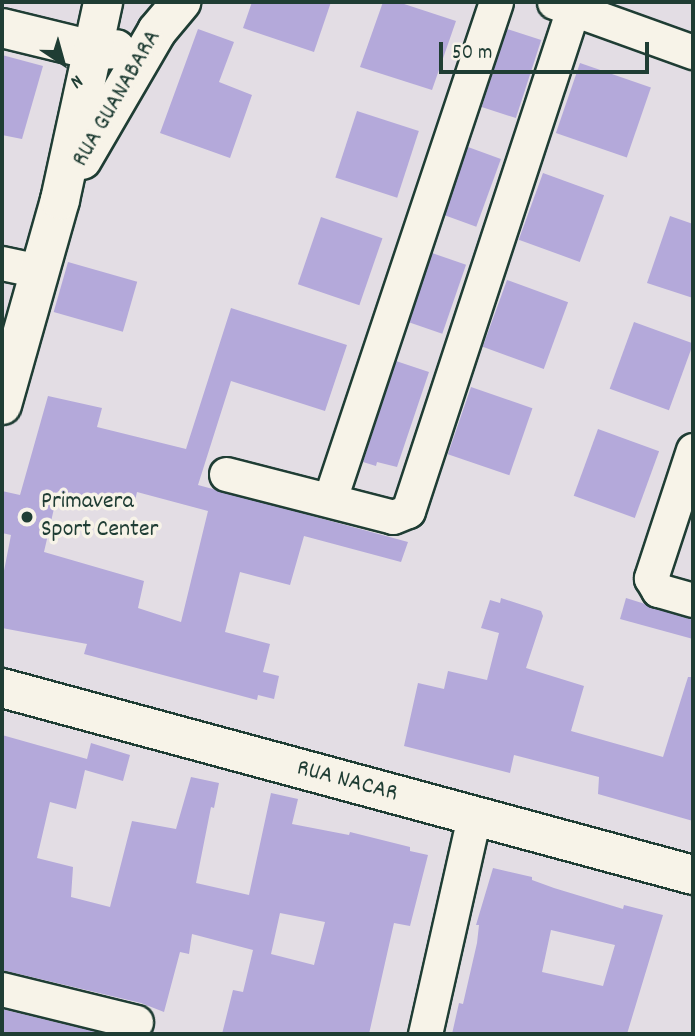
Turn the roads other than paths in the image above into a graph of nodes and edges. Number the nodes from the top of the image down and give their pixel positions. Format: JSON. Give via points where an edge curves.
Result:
{"nodes":[{"id":1,"x":104,"y":2,"type":"edge"},
{"id":2,"x":181,"y":2,"type":"edge"},
{"id":3,"x":496,"y":2,"type":"edge"},
{"id":4,"x":563,"y":5,"type":"edge"},
{"id":5,"x":2,"y":28,"type":"edge"},
{"id":6,"x":157,"y":31,"type":"junction"},
{"id":7,"x":92,"y":50,"type":"junction"},
{"id":8,"x":693,"y":52,"type":"edge"},
{"id":9,"x":60,"y":200,"type":"junction"},
{"id":10,"x":2,"y":263,"type":"edge"},
{"id":11,"x":40,"y":271,"type":"junction"},
{"id":12,"x":2,"y":405,"type":"edge"},
{"id":13,"x":693,"y":450,"type":"edge"},
{"id":14,"x":226,"y":474,"type":"dead end"},
{"id":15,"x":330,"y":499,"type":"junction"},
{"id":16,"x":693,"y":600,"type":"edge"},
{"id":17,"x":2,"y":688,"type":"edge"},
{"id":18,"x":474,"y":816,"type":"junction"},
{"id":19,"x":693,"y":875,"type":"edge"},
{"id":20,"x":2,"y":989,"type":"edge"},
{"id":21,"x":136,"y":1022,"type":"dead end"},
{"id":22,"x":425,"y":1034,"type":"edge"}],
"edges":[{"from":1,"to":6,"type":"main road","via":[[118,23]]},
{"from":1,"to":7,"type":"main road","name":"RUA GUANABARA"},
{"from":2,"to":6,"type":"main road","name":"RUA GUANABARA"},
{"from":3,"to":15,"type":"street"},
{"from":4,"to":8,"type":"street"},
{"from":4,"to":15,"type":"street","via":[[408,511],[393,517]]},
{"from":5,"to":7,"type":"main road"},
{"from":6,"to":7,"type":"main road","via":[[112,51]]},
{"from":6,"to":9,"type":"main road","name":"RUA GUANABARA"},
{"from":7,"to":9,"type":"main road","name":"RUA GUANABARA"},
{"from":9,"to":11,"type":"main road","name":"RUA GUANABARA"},
{"from":10,"to":11,"type":"street"},
{"from":11,"to":12,"type":"main road","name":"RUA GUANABARA"},
{"from":13,"to":16,"type":"street","via":[[651,578],[657,590]]},
{"from":14,"to":15,"type":"street"},
{"from":17,"to":18,"type":"main road","name":"RUA NACAR"},
{"from":18,"to":19,"type":"main road","name":"RUA NACAR"},
{"from":18,"to":22,"type":"street"},
{"from":20,"to":21,"type":"street"}]}
